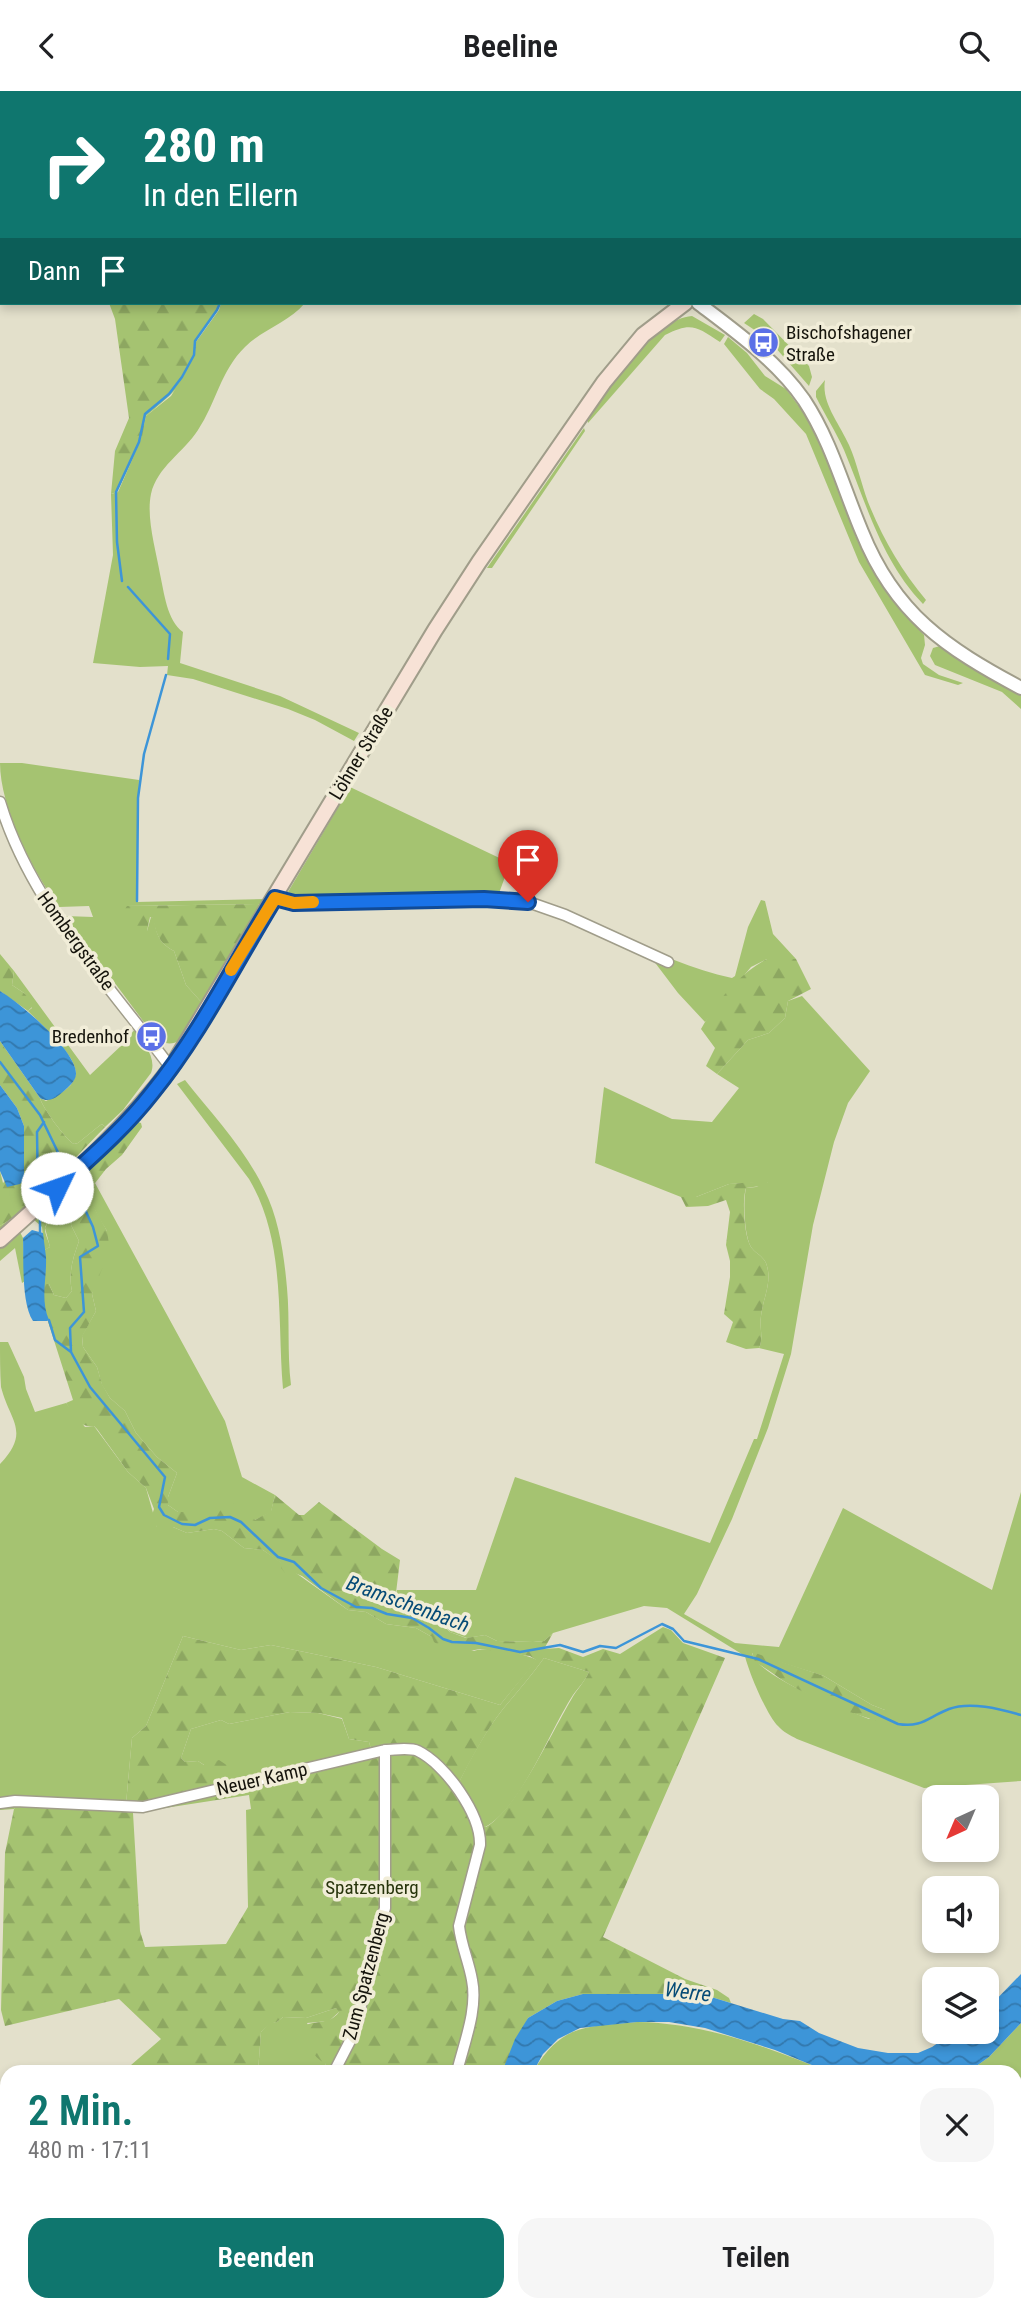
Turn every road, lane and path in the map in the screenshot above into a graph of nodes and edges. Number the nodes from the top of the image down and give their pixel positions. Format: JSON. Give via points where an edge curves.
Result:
{"nodes":[{"id":1,"x":682,"y":305,"type":"edge"},
{"id":2,"x":700,"y":305,"type":"edge"},
{"id":3,"x":1021,"y":688,"type":"edge"},
{"id":4,"x":0,"y":802,"type":"edge"},
{"id":5,"x":4,"y":827,"type":"edge"},
{"id":6,"x":275,"y":898,"type":"junction"},
{"id":7,"x":668,"y":962,"type":"dead end"},
{"id":8,"x":171,"y":1068,"type":"junction"},
{"id":9,"x":0,"y":1240,"type":"edge"},
{"id":10,"x":385,"y":1750,"type":"junction"},
{"id":11,"x":0,"y":1803,"type":"edge"},
{"id":12,"x":338,"y":2065,"type":"edge"},
{"id":13,"x":459,"y":2065,"type":"edge"}],
"edges":[{"from":1,"to":6,"type":"main road","name":"Löhner Straße","via":[[643,335],[604,382],[479,562]]},
{"from":2,"to":3,"type":"street","via":[[767,359],[802,398],[837,463],[873,558],[904,603],[955,651]]},
{"from":4,"to":5,"type":"street","name":"Hombergstraße"},
{"from":5,"to":8,"type":"street","name":"Hombergstraße","via":[[48,906]]},
{"from":6,"to":7,"type":"street","via":[[294,903],[528,902]]},
{"from":6,"to":8,"type":"main road","name":"Löhner Straße"},
{"from":8,"to":9,"type":"main road","name":"Löhner Straße","via":[[117,1133]]},
{"from":10,"to":11,"type":"street","name":"Neuer Kamp","via":[[143,1807]]},
{"from":10,"to":12,"type":"street","name":"Zum Spatzenberg","via":[[385,1908],[358,2020]]},
{"from":10,"to":13,"type":"street","name":"Neuer Kamp","via":[[415,1749],[433,1761],[462,1795],[481,1833],[459,1926],[473,1982]]}]}
